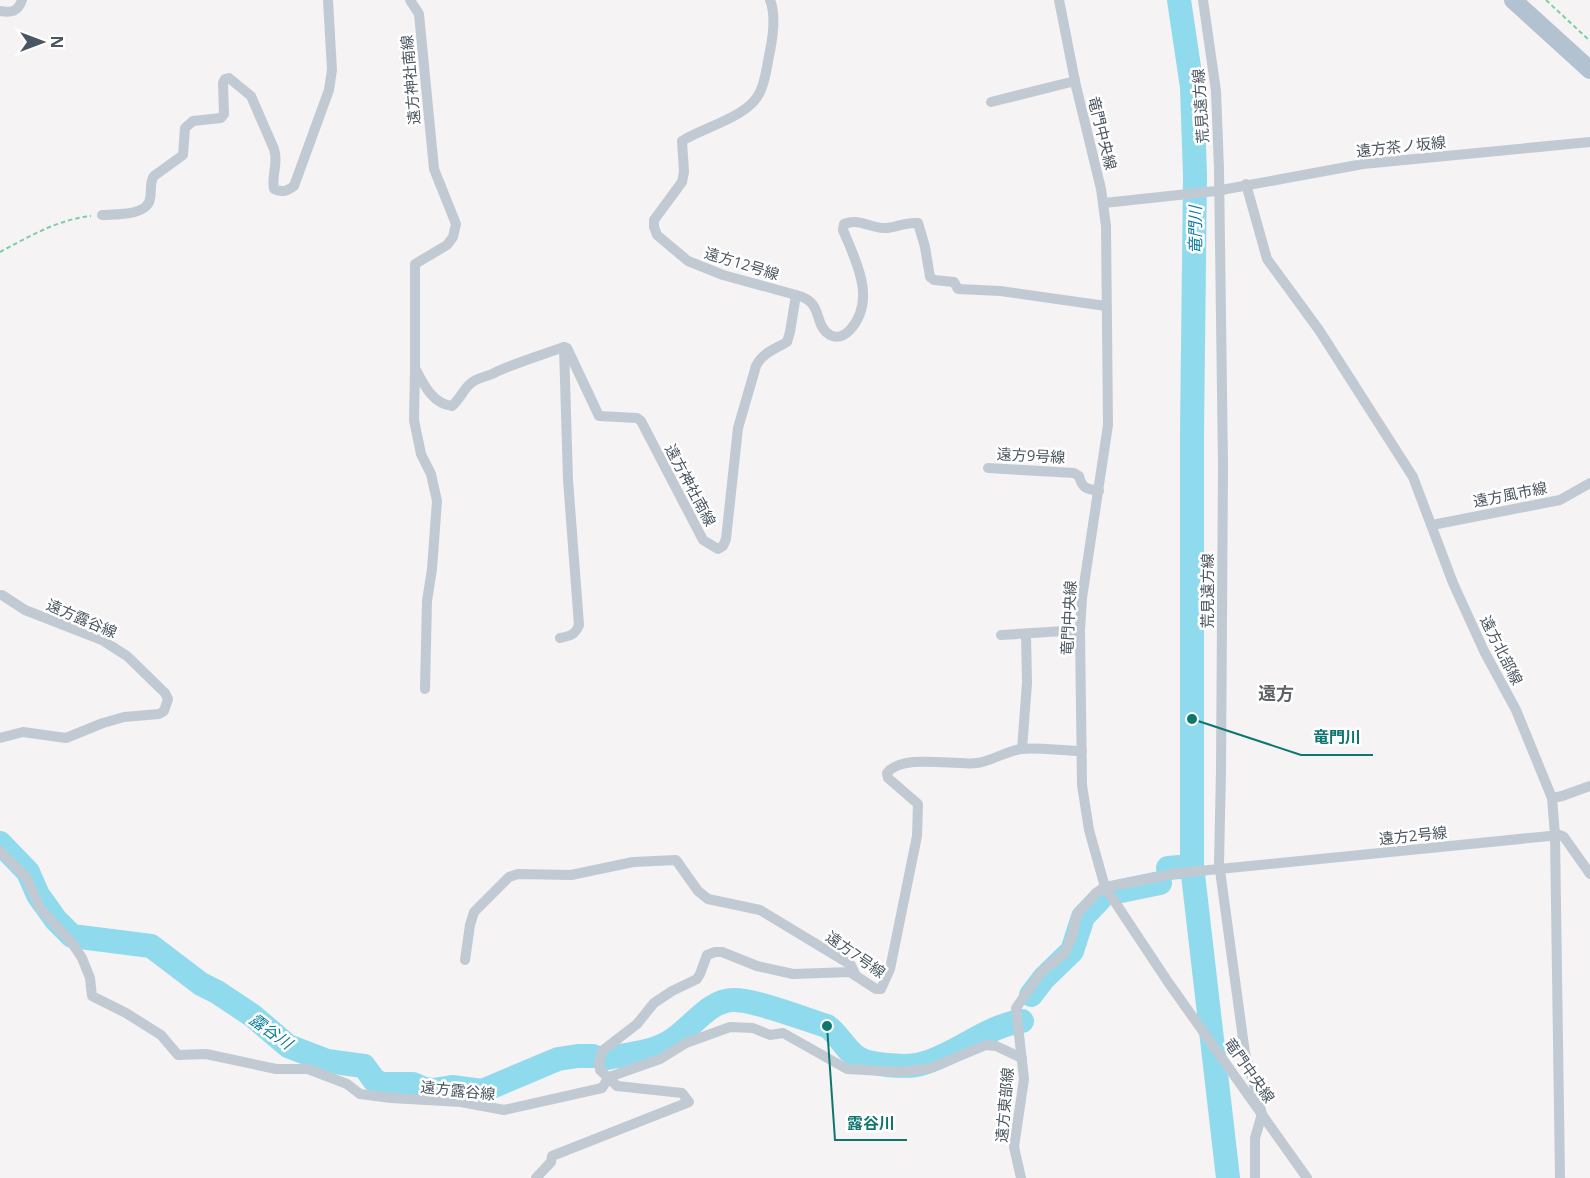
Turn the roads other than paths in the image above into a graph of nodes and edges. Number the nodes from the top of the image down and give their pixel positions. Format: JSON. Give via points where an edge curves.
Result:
{"nodes":[{"id":1,"x":22,"y":0,"type":"edge"},
{"id":2,"x":328,"y":0,"type":"edge"},
{"id":3,"x":410,"y":0,"type":"edge"},
{"id":4,"x":770,"y":0,"type":"edge"},
{"id":5,"x":1059,"y":0,"type":"edge"},
{"id":6,"x":1203,"y":0,"type":"edge"},
{"id":7,"x":1513,"y":0,"type":"edge"},
{"id":8,"x":0,"y":11,"type":"edge"},
{"id":9,"x":1590,"y":70,"type":"edge"},
{"id":10,"x":1075,"y":81,"type":"junction"},
{"id":11,"x":991,"y":102,"type":"dead end"},
{"id":12,"x":1590,"y":142,"type":"edge"},
{"id":13,"x":1246,"y":184,"type":"junction"},
{"id":14,"x":1217,"y":191,"type":"junction"},
{"id":15,"x":1104,"y":203,"type":"junction"},
{"id":16,"x":102,"y":215,"type":"road end"},
{"id":17,"x":796,"y":295,"type":"junction"},
{"id":18,"x":1106,"y":306,"type":"junction"},
{"id":19,"x":564,"y":347,"type":"junction"},
{"id":20,"x":415,"y":368,"type":"junction"},
{"id":21,"x":988,"y":468,"type":"dead end"},
{"id":22,"x":1590,"y":483,"type":"edge"},
{"id":23,"x":1099,"y":491,"type":"junction"},
{"id":24,"x":1432,"y":525,"type":"junction"},
{"id":25,"x":2,"y":595,"type":"dead end"},
{"id":26,"x":1080,"y":630,"type":"junction"},
{"id":27,"x":1026,"y":634,"type":"junction"},
{"id":28,"x":1001,"y":635,"type":"dead end"},
{"id":29,"x":560,"y":638,"type":"dead end"},
{"id":30,"x":425,"y":689,"type":"dead end"},
{"id":31,"x":0,"y":738,"type":"edge"},
{"id":32,"x":1022,"y":749,"type":"junction"},
{"id":33,"x":1082,"y":751,"type":"junction"},
{"id":34,"x":1590,"y":786,"type":"edge"},
{"id":35,"x":1552,"y":798,"type":"junction"},
{"id":36,"x":1555,"y":836,"type":"junction"},
{"id":37,"x":0,"y":851,"type":"edge"},
{"id":38,"x":1220,"y":870,"type":"junction"},
{"id":39,"x":1590,"y":874,"type":"edge"},
{"id":40,"x":1105,"y":887,"type":"junction"},
{"id":41,"x":465,"y":960,"type":"dead end"},
{"id":42,"x":856,"y":976,"type":"junction"},
{"id":43,"x":1022,"y":1058,"type":"junction"},
{"id":44,"x":609,"y":1077,"type":"junction"},
{"id":45,"x":1262,"y":1114,"type":"junction"},
{"id":46,"x":536,"y":1178,"type":"edge"},
{"id":47,"x":1022,"y":1178,"type":"edge"},
{"id":48,"x":1255,"y":1178,"type":"edge"},
{"id":49,"x":1308,"y":1178,"type":"edge"},
{"id":50,"x":1560,"y":1178,"type":"edge"}],
"edges":[{"from":1,"to":8,"type":"street","via":[[14,12]]},
{"from":2,"to":16,"type":"street","via":[[332,70],[329,90],[294,186],[287,191],[274,189],[274,149],[251,96],[229,78],[223,82],[224,114],[185,128],[183,154],[151,180],[148,206]]},
{"from":3,"to":20,"type":"street","name":"遠方神社南線","via":[[419,14],[434,169],[456,225],[447,244],[415,264]]},
{"from":4,"to":17,"type":"street","name":"遠方12号線","via":[[772,40],[761,91],[744,111],[682,141],[682,182],[654,220],[654,227],[657,235],[688,261]]},
{"from":5,"to":10,"type":"street","name":"竜門中央線"},
{"from":6,"to":14,"type":"street","name":"荒見遠方線","via":[[1216,91]]},
{"from":7,"to":9,"type":"main road"},
{"from":10,"to":11,"type":"street"},
{"from":10,"to":15,"type":"street","name":"竜門中央線"},
{"from":12,"to":13,"type":"street","name":"遠方茶ノ坂線","via":[[1363,164]]},
{"from":13,"to":14,"type":"street","name":"遠方茶ノ坂線"},
{"from":13,"to":24,"type":"street","name":"遠方北部線","via":[[1267,259],[1319,330],[1413,477]]},
{"from":14,"to":15,"type":"street","name":"遠方茶ノ坂線"},
{"from":14,"to":38,"type":"street","name":"荒見遠方線","via":[[1223,466]]},
{"from":15,"to":18,"type":"street","name":"竜門中央線"},
{"from":17,"to":18,"type":"street","via":[[812,302],[825,332],[842,337],[854,324],[863,293],[862,277],[844,224],[867,223],[883,228],[906,222],[918,223],[930,277],[934,280],[954,282],[958,289]]},
{"from":17,"to":19,"type":"street","name":"遠方神社南線","via":[[787,342],[759,359],[748,391],[738,428],[726,539],[718,549],[703,540],[640,421],[599,416]]},
{"from":18,"to":23,"type":"street","name":"竜門中央線","via":[[1108,425]]},
{"from":19,"to":20,"type":"street","via":[[470,383],[452,406],[435,398]]},
{"from":19,"to":29,"type":"street","via":[[568,480],[579,625],[572,636]]},
{"from":20,"to":30,"type":"street","via":[[414,420],[437,501],[427,601]]},
{"from":21,"to":23,"type":"street","name":"遠方9号線","via":[[1074,473],[1085,489]]},
{"from":22,"to":24,"type":"street","name":"遠方風市線","via":[[1560,500]]},
{"from":23,"to":26,"type":"street","name":"竜門中央線"},
{"from":24,"to":35,"type":"street","name":"遠方北部線","via":[[1453,583],[1516,710]]},
{"from":25,"to":31,"type":"street","name":"遠方露谷線","via":[[25,610],[102,640],[126,656],[168,699],[159,714],[124,717],[66,738],[23,732]]},
{"from":26,"to":27,"type":"street"},
{"from":26,"to":33,"type":"street","name":"竜門中央線"},
{"from":27,"to":28,"type":"street"},
{"from":27,"to":32,"type":"street"},
{"from":32,"to":33,"type":"street","name":"遠方7号線"},
{"from":32,"to":42,"type":"street","name":"遠方7号線","via":[[978,763],[900,764],[887,773],[918,804],[917,836],[885,983],[876,989]]},
{"from":33,"to":40,"type":"street","name":"竜門中央線","via":[[1082,785],[1089,830]]},
{"from":34,"to":35,"type":"street"},
{"from":35,"to":36,"type":"street","name":"遠方北部線"},
{"from":36,"to":38,"type":"street","name":"遠方2号線"},
{"from":36,"to":39,"type":"street","via":[[1564,837]]},
{"from":36,"to":50,"type":"street","name":"遠方北部線"},
{"from":37,"to":44,"type":"street","name":"遠方露谷線","via":[[26,877],[40,908],[82,958],[92,996],[161,1035],[178,1055],[206,1054],[276,1069],[308,1069],[347,1084],[360,1094],[461,1102],[504,1110],[602,1088]]},
{"from":38,"to":40,"type":"street","name":"遠方2号線","via":[[1179,873]]},
{"from":38,"to":45,"type":"street","name":"荒見遠方線","via":[[1245,1053]]},
{"from":40,"to":43,"type":"street","name":"遠方東部線","via":[[1077,914],[1064,954],[1042,971],[1016,1008]]},
{"from":40,"to":45,"type":"street","name":"竜門中央線"},
{"from":41,"to":42,"type":"street","name":"遠方7号線","via":[[474,912],[509,877],[571,876],[633,862],[676,860],[708,900],[760,910],[834,953],[851,965]]},
{"from":42,"to":44,"type":"street","via":[[850,972],[793,974],[722,952],[707,955],[697,979],[654,1004],[602,1052],[600,1070]]},
{"from":43,"to":44,"type":"street","name":"遠方露谷線","via":[[986,1045],[931,1068],[901,1072],[847,1069],[783,1033],[770,1035],[753,1028],[730,1027]]},
{"from":43,"to":47,"type":"street","name":"遠方東部線","via":[[1024,1079],[1014,1147]]},
{"from":44,"to":46,"type":"street","via":[[617,1086],[682,1093],[689,1102],[552,1156]]},
{"from":45,"to":48,"type":"street","name":"荒見遠方線","via":[[1255,1138]]},
{"from":45,"to":49,"type":"street","name":"竜門中央線"}]}
